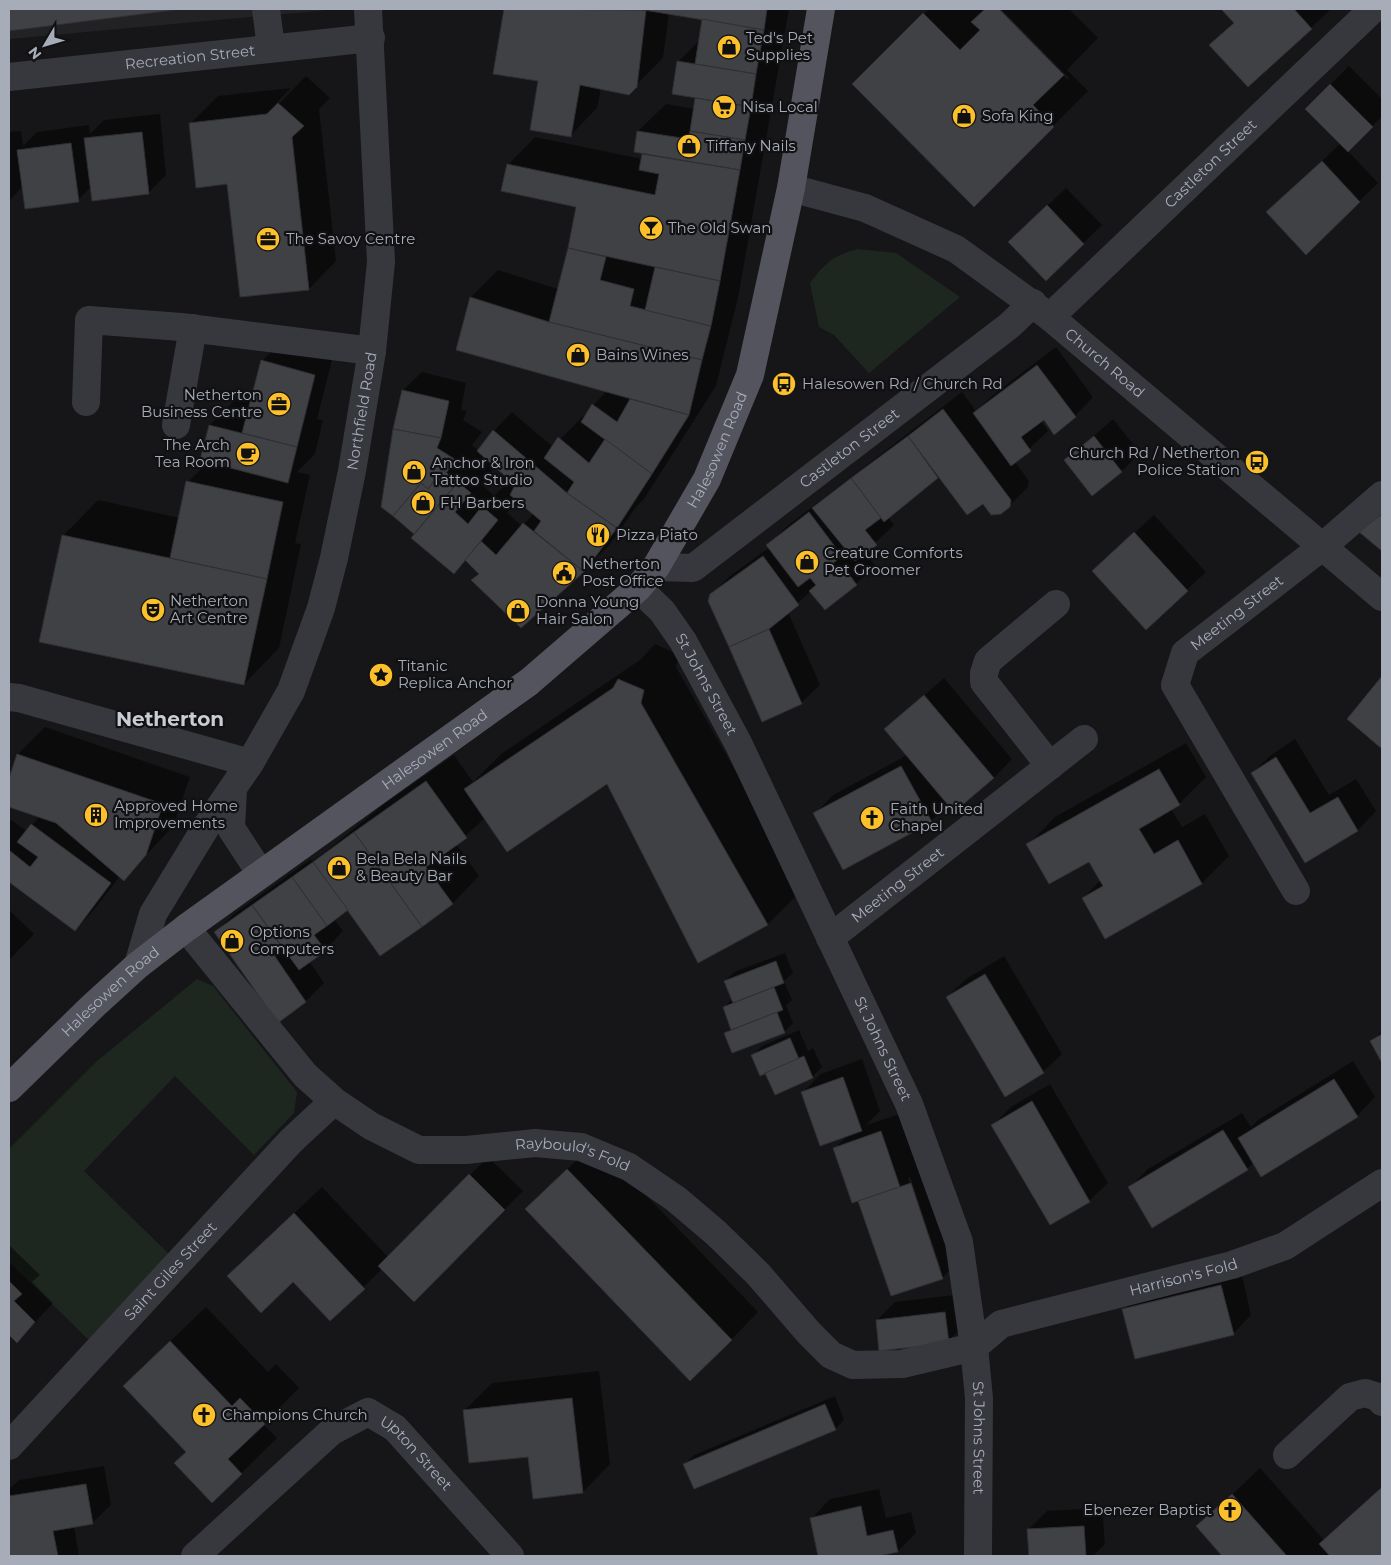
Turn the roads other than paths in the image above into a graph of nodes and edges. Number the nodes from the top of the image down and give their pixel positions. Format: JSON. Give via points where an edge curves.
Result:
{"nodes":[{"id":1,"x":266,"y":9,"type":"edge"},
{"id":2,"x":368,"y":9,"type":"edge"},
{"id":3,"x":821,"y":9,"type":"edge"},
{"id":4,"x":1373,"y":9,"type":"edge"},
{"id":5,"x":371,"y":38,"type":"junction"},
{"id":6,"x":271,"y":48,"type":"junction"},
{"id":7,"x":9,"y":77,"type":"edge"},
{"id":8,"x":791,"y":188,"type":"junction"},
{"id":9,"x":1042,"y":310,"type":"junction"},
{"id":10,"x":193,"y":328,"type":"junction"},
{"id":11,"x":372,"y":351,"type":"junction"},
{"id":12,"x":86,"y":402,"type":"dead end"},
{"id":13,"x":176,"y":425,"type":"dead end"},
{"id":14,"x":1382,"y":495,"type":"edge"},
{"id":15,"x":1322,"y":547,"type":"junction"},
{"id":16,"x":656,"y":567,"type":"junction"},
{"id":17,"x":638,"y":588,"type":"junction"},
{"id":18,"x":1382,"y":597,"type":"edge"},
{"id":19,"x":1056,"y":604,"type":"dead end"},
{"id":20,"x":9,"y":697,"type":"edge"},
{"id":21,"x":1084,"y":740,"type":"dead end"},
{"id":22,"x":250,"y":763,"type":"junction"},
{"id":23,"x":1050,"y":766,"type":"junction"},
{"id":24,"x":233,"y":789,"type":"junction"},
{"id":25,"x":261,"y":874,"type":"junction"},
{"id":26,"x":1296,"y":891,"type":"dead end"},
{"id":27,"x":186,"y":928,"type":"junction"},
{"id":28,"x":830,"y":938,"type":"junction"},
{"id":29,"x":138,"y":965,"type":"junction"},
{"id":30,"x":9,"y":1088,"type":"edge"},
{"id":31,"x":334,"y":1101,"type":"junction"},
{"id":32,"x":1382,"y":1183,"type":"edge"},
{"id":33,"x":974,"y":1347,"type":"junction"},
{"id":34,"x":1382,"y":1402,"type":"edge"},
{"id":35,"x":9,"y":1446,"type":"edge"},
{"id":36,"x":1287,"y":1455,"type":"dead end"},
{"id":37,"x":195,"y":1556,"type":"edge"},
{"id":38,"x":510,"y":1556,"type":"edge"},
{"id":39,"x":978,"y":1556,"type":"edge"}],
"edges":[{"from":1,"to":6,"type":"street"},
{"from":2,"to":5,"type":"street","name":"Northfield Road"},
{"from":3,"to":8,"type":"main road","name":"Halesowen Road"},
{"from":4,"to":9,"type":"street","name":"Castleton Street"},
{"from":5,"to":6,"type":"street","name":"Recreation Street"},
{"from":5,"to":11,"type":"street","name":"Northfield Road","via":[[381,262]]},
{"from":6,"to":7,"type":"street","name":"Recreation Street"},
{"from":8,"to":9,"type":"street","name":"Church Road","via":[[866,208],[956,249]]},
{"from":8,"to":16,"type":"main road","name":"Halesowen Road","via":[[750,374],[707,479]]},
{"from":9,"to":15,"type":"street","name":"Church Road"},
{"from":9,"to":16,"type":"street","name":"Castleton Street","via":[[1010,325],[694,568]]},
{"from":10,"to":11,"type":"street"},
{"from":10,"to":12,"type":"street","via":[[90,320]]},
{"from":10,"to":13,"type":"street"},
{"from":11,"to":22,"type":"street","name":"Northfield Road","via":[[352,471],[321,608],[291,691]]},
{"from":14,"to":15,"type":"street","name":"Meeting Street"},
{"from":15,"to":18,"type":"street","name":"Church Road"},
{"from":15,"to":26,"type":"street","name":"Meeting Street","via":[[1185,653],[1175,685]]},
{"from":16,"to":17,"type":"main road","name":"Halesowen Road"},
{"from":17,"to":25,"type":"main road","name":"Halesowen Road","via":[[529,682]]},
{"from":17,"to":28,"type":"street","name":"St Johns Street","via":[[662,611],[683,641],[738,743]]},
{"from":19,"to":23,"type":"street","via":[[988,661],[984,673],[984,682]]},
{"from":20,"to":22,"type":"street"},
{"from":21,"to":23,"type":"street","name":"Meeting Street"},
{"from":22,"to":24,"type":"street","name":"Northfield Road"},
{"from":23,"to":28,"type":"street","name":"Meeting Street"},
{"from":24,"to":25,"type":"street","via":[[231,828]]},
{"from":24,"to":29,"type":"street","name":"Northfield Road","via":[[153,914]]},
{"from":25,"to":27,"type":"main road","name":"Halesowen Road"},
{"from":27,"to":29,"type":"main road","name":"Halesowen Road"},
{"from":27,"to":31,"type":"street","name":"Raybould's Fold","via":[[304,1075]]},
{"from":28,"to":33,"type":"street","name":"St Johns Street","via":[[909,1104],[959,1242]]},
{"from":29,"to":30,"type":"main road","name":"Halesowen Road"},
{"from":31,"to":33,"type":"street","name":"Raybould's Fold","via":[[371,1126],[418,1150],[466,1150],[535,1143],[581,1147],[629,1166],[676,1199],[716,1233],[758,1274],[814,1339],[831,1355],[853,1365],[902,1364]]},
{"from":31,"to":35,"type":"street","name":"Saint Giles Street","via":[[291,1141]]},
{"from":32,"to":33,"type":"street","name":"Harrison's Fold","via":[[1285,1246],[1232,1265],[1001,1324]]},
{"from":33,"to":39,"type":"street","name":"St Johns Street","via":[[979,1398]]},
{"from":34,"to":36,"type":"street","via":[[1378,1397],[1365,1393],[1350,1397]]},
{"from":37,"to":38,"type":"street","name":"Upton Street","via":[[332,1432],[368,1412],[395,1428]]}]}
